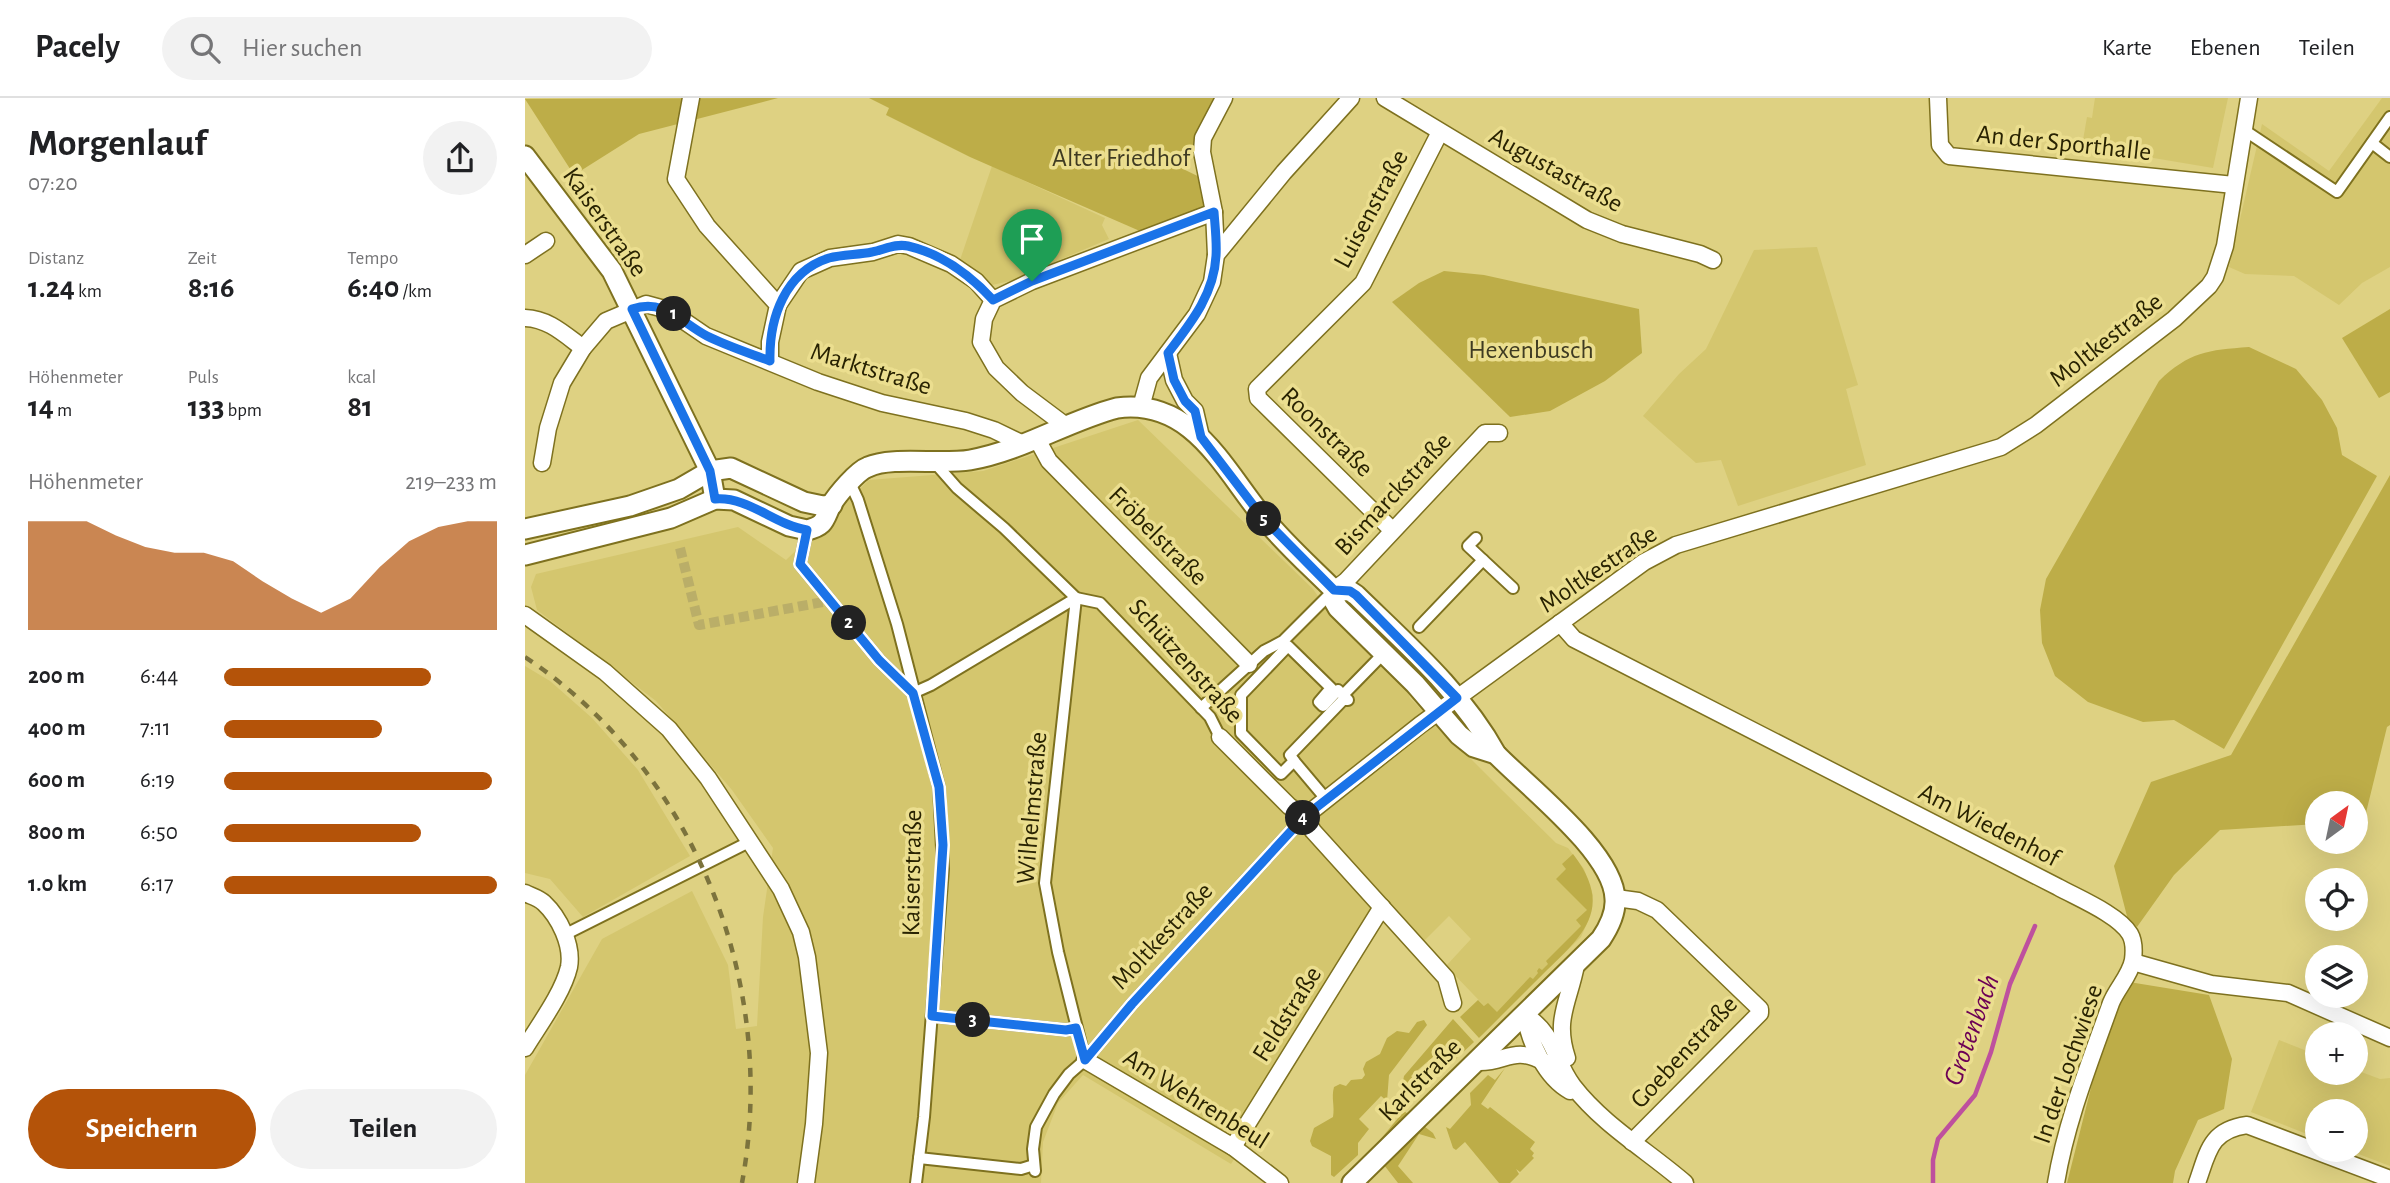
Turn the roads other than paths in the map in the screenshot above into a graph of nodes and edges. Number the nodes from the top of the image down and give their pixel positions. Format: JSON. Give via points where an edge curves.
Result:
{"nodes":[{"id":1,"x":691,"y":98,"type":"edge"},
{"id":2,"x":1224,"y":98,"type":"edge"},
{"id":3,"x":1351,"y":98,"type":"edge"},
{"id":4,"x":1385,"y":98,"type":"edge"},
{"id":5,"x":1938,"y":98,"type":"edge"},
{"id":6,"x":2249,"y":98,"type":"edge"},
{"id":7,"x":2390,"y":117,"type":"edge"},
{"id":8,"x":2244,"y":130,"type":"junction"},
{"id":9,"x":1440,"y":132,"type":"junction"},
{"id":10,"x":2372,"y":144,"type":"junction"},
{"id":11,"x":525,"y":156,"type":"edge"},
{"id":12,"x":2390,"y":156,"type":"edge"},
{"id":13,"x":2234,"y":185,"type":"junction"},
{"id":14,"x":1214,"y":212,"type":"junction"},
{"id":15,"x":546,"y":241,"type":"dead end"},
{"id":16,"x":525,"y":255,"type":"edge"},
{"id":17,"x":1216,"y":255,"type":"junction"},
{"id":18,"x":1713,"y":260,"type":"dead end"},
{"id":19,"x":993,"y":300,"type":"junction"},
{"id":20,"x":778,"y":304,"type":"junction"},
{"id":21,"x":632,"y":309,"type":"junction"},
{"id":22,"x":525,"y":318,"type":"edge"},
{"id":23,"x":583,"y":348,"type":"junction"},
{"id":24,"x":1168,"y":353,"type":"junction"},
{"id":25,"x":770,"y":361,"type":"junction"},
{"id":26,"x":1258,"y":398,"type":"joint"},
{"id":27,"x":1141,"y":407,"type":"junction"},
{"id":28,"x":1066,"y":426,"type":"junction"},
{"id":29,"x":1499,"y":433,"type":"dead end"},
{"id":30,"x":1201,"y":437,"type":"junction"},
{"id":31,"x":1030,"y":442,"type":"junction"},
{"id":32,"x":542,"y":463,"type":"dead end"},
{"id":33,"x":935,"y":463,"type":"junction"},
{"id":34,"x":710,"y":471,"type":"junction"},
{"id":35,"x":850,"y":483,"type":"junction"},
{"id":36,"x":715,"y":499,"type":"junction"},
{"id":37,"x":832,"y":505,"type":"junction"},
{"id":38,"x":525,"y":529,"type":"edge"},
{"id":39,"x":807,"y":530,"type":"junction"},
{"id":40,"x":1392,"y":530,"type":"junction"},
{"id":41,"x":1476,"y":538,"type":"dead end"},
{"id":42,"x":525,"y":555,"type":"edge"},
{"id":43,"x":1483,"y":560,"type":"junction"},
{"id":44,"x":1513,"y":588,"type":"dead end"},
{"id":45,"x":1334,"y":590,"type":"junction"},
{"id":46,"x":1076,"y":598,"type":"junction"},
{"id":47,"x":525,"y":615,"type":"edge"},
{"id":48,"x":1560,"y":623,"type":"junction"},
{"id":49,"x":1419,"y":627,"type":"dead end"},
{"id":50,"x":1270,"y":648,"type":"junction"},
{"id":51,"x":1384,"y":653,"type":"junction"},
{"id":52,"x":1278,"y":657,"type":"junction"},
{"id":53,"x":1249,"y":664,"type":"junction"},
{"id":54,"x":913,"y":693,"type":"junction"},
{"id":55,"x":1343,"y":695,"type":"junction"},
{"id":56,"x":1457,"y":698,"type":"junction"},
{"id":57,"x":1201,"y":708,"type":"junction"},
{"id":58,"x":1439,"y":711,"type":"junction"},
{"id":59,"x":1220,"y":737,"type":"joint"},
{"id":60,"x":1496,"y":754,"type":"junction"},
{"id":61,"x":1294,"y":761,"type":"junction"},
{"id":62,"x":1326,"y":799,"type":"junction"},
{"id":63,"x":1304,"y":817,"type":"junction"},
{"id":64,"x":751,"y":841,"type":"junction"},
{"id":65,"x":525,"y":893,"type":"edge"},
{"id":66,"x":1615,"y":898,"type":"junction"},
{"id":67,"x":1382,"y":907,"type":"junction"},
{"id":68,"x":565,"y":935,"type":"junction"},
{"id":69,"x":2133,"y":962,"type":"junction"},
{"id":70,"x":1576,"y":965,"type":"junction"},
{"id":71,"x":1453,"y":1003,"type":"dead end"},
{"id":72,"x":1525,"y":1015,"type":"junction"},
{"id":73,"x":932,"y":1016,"type":"junction"},
{"id":74,"x":1076,"y":1028,"type":"junction"},
{"id":75,"x":2390,"y":1038,"type":"edge"},
{"id":76,"x":525,"y":1048,"type":"edge"},
{"id":77,"x":1085,"y":1060,"type":"junction"},
{"id":78,"x":1478,"y":1062,"type":"junction"},
{"id":79,"x":1543,"y":1062,"type":"junction"},
{"id":80,"x":1588,"y":1101,"type":"junction"},
{"id":81,"x":1632,"y":1142,"type":"junction"},
{"id":82,"x":1233,"y":1147,"type":"junction"},
{"id":83,"x":919,"y":1158,"type":"junction"},
{"id":84,"x":1358,"y":1178,"type":"edge"},
{"id":85,"x":2390,"y":1178,"type":"edge"},
{"id":86,"x":806,"y":1183,"type":"edge"},
{"id":87,"x":916,"y":1183,"type":"edge"},
{"id":88,"x":1280,"y":1183,"type":"edge"},
{"id":89,"x":1685,"y":1183,"type":"edge"},
{"id":90,"x":2056,"y":1183,"type":"edge"},
{"id":91,"x":2197,"y":1183,"type":"edge"}],
"edges":[{"from":1,"to":20,"type":"street","via":[[676,179],[707,226]]},
{"from":2,"to":14,"type":"street","via":[[1203,138]]},
{"from":3,"to":17,"type":"street"},
{"from":4,"to":9,"type":"street","name":"Augustastraße"},
{"from":5,"to":13,"type":"street","name":"An der Sporthalle","via":[[1940,145],[1948,156]]},
{"from":6,"to":8,"type":"street","name":"Moltkestraße"},
{"from":7,"to":10,"type":"street"},
{"from":8,"to":10,"type":"street","via":[[2337,192]]},
{"from":8,"to":13,"type":"street","name":"Moltkestraße"},
{"from":9,"to":18,"type":"street","name":"Augustastraße","via":[[1587,220]]},
{"from":9,"to":26,"type":"street","name":"Luisenstraße","via":[[1363,283],[1257,389]]},
{"from":10,"to":12,"type":"street"},
{"from":11,"to":21,"type":"street","name":"Kaiserstraße","via":[[612,271]]},
{"from":13,"to":48,"type":"street","name":"Moltkestraße","via":[[2225,246],[2209,286],[2174,319],[2036,425],[2001,447],[1676,545],[1634,568]]},
{"from":14,"to":17,"type":"street"},
{"from":14,"to":19,"type":"street","via":[[1043,276]]},
{"from":15,"to":16,"type":"street"},
{"from":17,"to":24,"type":"street","via":[[1212,282],[1197,314]]},
{"from":19,"to":20,"type":"street","via":[[951,264],[898,244],[830,257],[801,271]]},
{"from":19,"to":28,"type":"street","via":[[981,342],[996,368]]},
{"from":20,"to":25,"type":"street"},
{"from":21,"to":23,"type":"street","via":[[606,321]]},
{"from":21,"to":25,"type":"street","name":"Marktstraße","via":[[646,304],[668,310],[706,336]]},
{"from":21,"to":34,"type":"street","name":"Kaiserstraße"},
{"from":22,"to":23,"type":"street","via":[[557,328]]},
{"from":23,"to":32,"type":"street","via":[[562,383]]},
{"from":24,"to":27,"type":"street","via":[[1149,378]]},
{"from":24,"to":30,"type":"street","via":[[1174,380],[1195,411]]},
{"from":25,"to":31,"type":"street","name":"Marktstraße","via":[[854,395],[966,421]]},
{"from":26,"to":40,"type":"street","name":"Roonstraße"},
{"from":27,"to":28,"type":"street","via":[[1117,408]]},
{"from":27,"to":30,"type":"street","via":[[1170,416]]},
{"from":28,"to":31,"type":"street"},
{"from":29,"to":40,"type":"street","name":"Bismarckstraße","via":[[1485,433]]},
{"from":30,"to":45,"type":"street","via":[[1263,518]]},
{"from":31,"to":33,"type":"street","via":[[970,460]]},
{"from":31,"to":53,"type":"street","name":"Fröbelstraße"},
{"from":33,"to":35,"type":"street","via":[[880,463],[863,469]]},
{"from":33,"to":46,"type":"street","name":"Schützenstraße"},
{"from":34,"to":36,"type":"street","name":"Kaiserstraße"},
{"from":34,"to":37,"type":"street","via":[[731,468],[804,502]]},
{"from":34,"to":38,"type":"street","via":[[629,506]]},
{"from":35,"to":37,"type":"street"},
{"from":35,"to":54,"type":"street","name":"Kaiserstraße","via":[[897,624]]},
{"from":36,"to":39,"type":"street","via":[[734,500]]},
{"from":36,"to":42,"type":"street","via":[[671,519]]},
{"from":37,"to":39,"type":"street","via":[[825,521]]},
{"from":39,"to":54,"type":"street","via":[[800,564],[826,600]]},
{"from":40,"to":45,"type":"street","name":"Bismarckstraße"},
{"from":41,"to":43,"type":"street","via":[[1468,546]]},
{"from":43,"to":44,"type":"street"},
{"from":43,"to":49,"type":"street"},
{"from":45,"to":50,"type":"street","name":"Bismarckstraße","via":[[1283,641]]},
{"from":45,"to":51,"type":"street","via":[[1338,608]]},
{"from":45,"to":56,"type":"street","via":[[1356,595]]},
{"from":46,"to":54,"type":"street"},
{"from":46,"to":57,"type":"street","name":"Schützenstraße","via":[[1100,603]]},
{"from":46,"to":74,"type":"street","name":"Wilhelmstraße","via":[[1045,883]]},
{"from":47,"to":64,"type":"street","via":[[605,672],[669,730]]},
{"from":48,"to":56,"type":"street","name":"Moltkestraße"},
{"from":48,"to":69,"type":"street","name":"Am Wiedenhof","via":[[1574,639],[2120,922],[2133,942]]},
{"from":50,"to":52,"type":"street"},
{"from":50,"to":53,"type":"street","name":"Bismarckstraße"},
{"from":51,"to":55,"type":"street"},
{"from":51,"to":58,"type":"street"},
{"from":52,"to":55,"type":"street","via":[[1289,646],[1331,688],[1319,702],[1323,706],[1338,690]]},
{"from":52,"to":61,"type":"street","via":[[1241,695],[1241,733],[1281,774]]},
{"from":53,"to":57,"type":"street","name":"Bismarckstraße"},
{"from":54,"to":73,"type":"street","name":"Kaiserstraße","via":[[939,787],[943,845]]},
{"from":55,"to":61,"type":"street","via":[[1348,700],[1290,755]]},
{"from":56,"to":58,"type":"street","name":"Moltkestraße"},
{"from":56,"to":60,"type":"street"},
{"from":57,"to":59,"type":"street","name":"Schützenstraße"},
{"from":58,"to":60,"type":"street","via":[[1474,747]]},
{"from":58,"to":62,"type":"street","name":"Moltkestraße"},
{"from":59,"to":63,"type":"street","name":"Schützenstraße"},
{"from":60,"to":66,"type":"street","via":[[1595,852],[1608,872]]},
{"from":61,"to":62,"type":"street"},
{"from":62,"to":63,"type":"street","name":"Moltkestraße"},
{"from":63,"to":67,"type":"street"},
{"from":63,"to":77,"type":"street","name":"Moltkestraße"},
{"from":64,"to":68,"type":"street"},
{"from":64,"to":86,"type":"street","via":[[781,889],[807,957],[819,1053]]},
{"from":65,"to":68,"type":"street","via":[[542,901]]},
{"from":66,"to":70,"type":"street","name":"Karlstraße","via":[[1606,932]]},
{"from":66,"to":81,"type":"street","name":"Goebenstraße","via":[[1657,910],[1760,1009]]},
{"from":67,"to":71,"type":"street","via":[[1446,978]]},
{"from":67,"to":82,"type":"street","name":"Feldstraße"},
{"from":68,"to":76,"type":"street","via":[[569,965]]},
{"from":69,"to":75,"type":"street","via":[[2211,984],[2288,993]]},
{"from":69,"to":90,"type":"street","name":"In der Lochwiese","via":[[2116,991],[2090,1063]]},
{"from":70,"to":72,"type":"street","name":"Karlstraße"},
{"from":70,"to":80,"type":"street","via":[[1560,1029],[1568,1063]]},
{"from":72,"to":78,"type":"street","name":"Karlstraße"},
{"from":72,"to":79,"type":"street","via":[[1531,1042]]},
{"from":72,"to":80,"type":"street","via":[[1547,1034],[1573,1086]]},
{"from":73,"to":74,"type":"street"},
{"from":73,"to":83,"type":"street","name":"Kaiserstraße"},
{"from":74,"to":77,"type":"street","name":"Wilhelmstraße"},
{"from":77,"to":82,"type":"street","name":"Am Wehrenbeul"},
{"from":77,"to":83,"type":"street","name":"Moltkestraße","via":[[1054,1094],[1036,1127],[1035,1168]]},
{"from":78,"to":79,"type":"street","via":[[1519,1054]]},
{"from":78,"to":84,"type":"street","name":"Karlstraße"},
{"from":79,"to":80,"type":"street","via":[[1565,1088]]},
{"from":80,"to":81,"type":"street"},
{"from":81,"to":89,"type":"street"},
{"from":82,"to":88,"type":"street","name":"Am Wehrenbeul"},
{"from":83,"to":87,"type":"street","name":"Kaiserstraße"},
{"from":85,"to":91,"type":"street","via":[[2247,1125],[2221,1133],[2211,1143]]}]}
